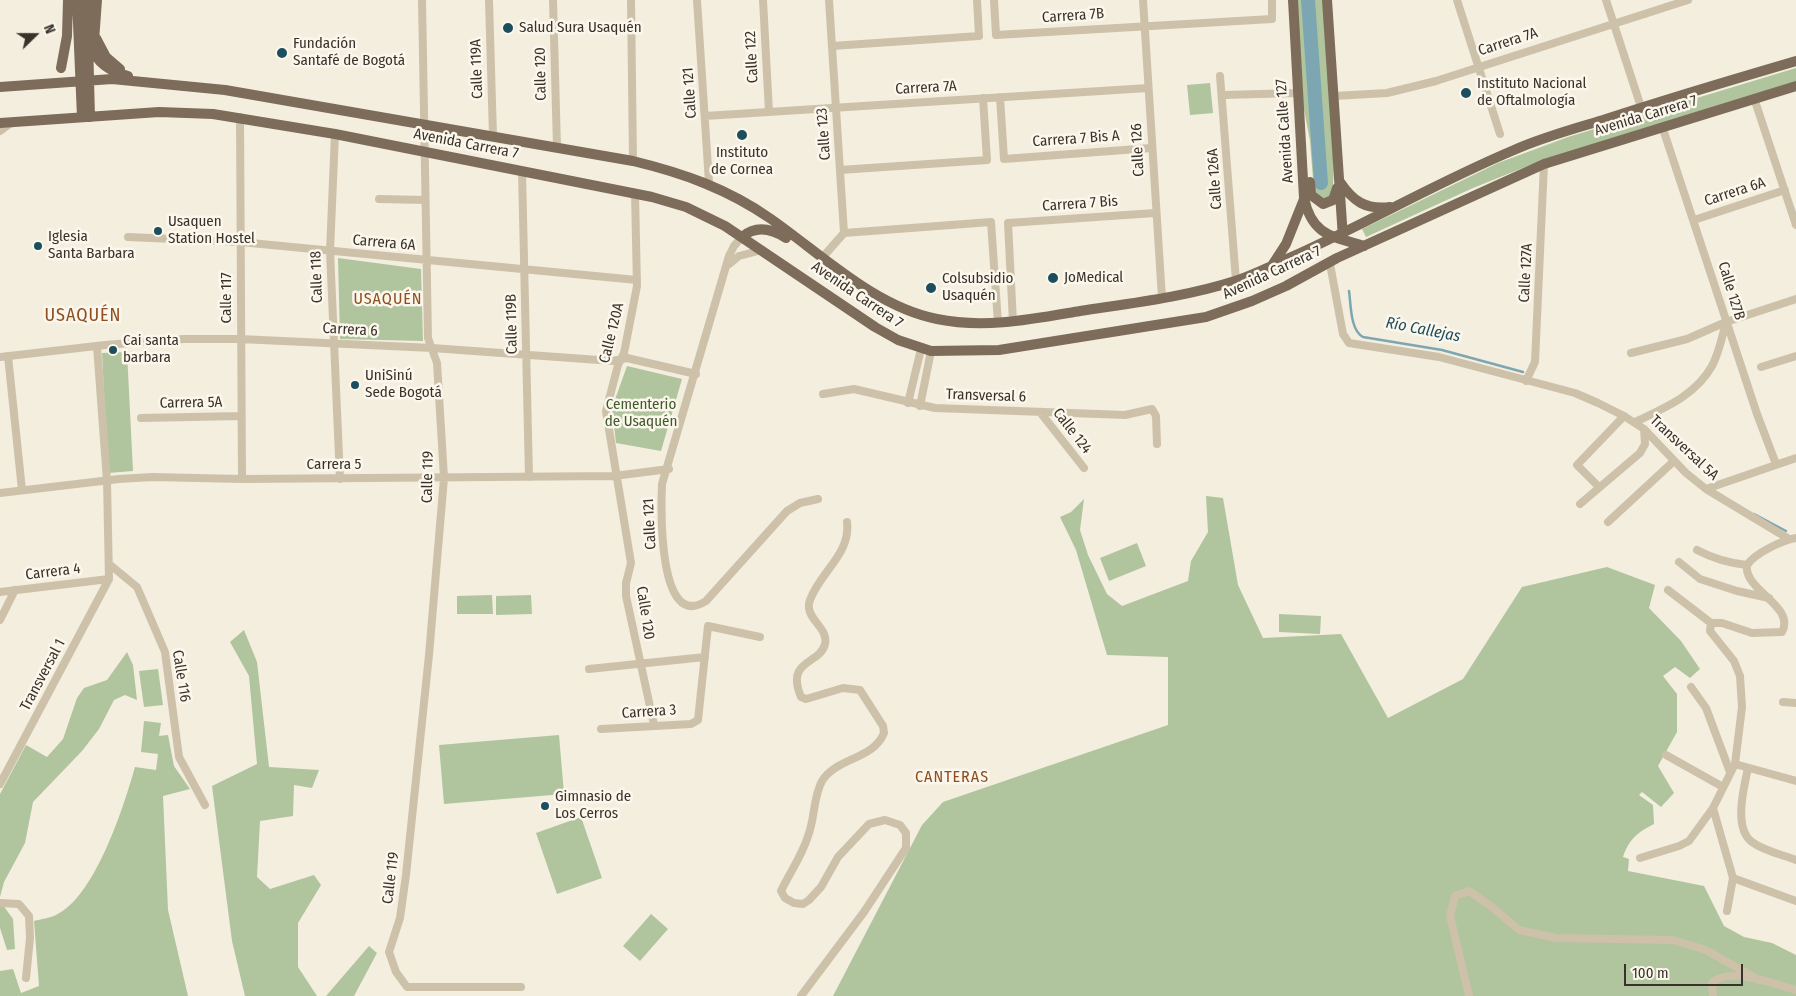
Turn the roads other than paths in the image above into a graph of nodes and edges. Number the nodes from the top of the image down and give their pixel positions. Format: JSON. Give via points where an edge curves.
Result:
{"nodes":[{"id":1,"x":68,"y":0,"type":"edge"},
{"id":2,"x":77,"y":0,"type":"edge"},
{"id":3,"x":87,"y":0,"type":"edge"},
{"id":4,"x":96,"y":0,"type":"edge"},
{"id":5,"x":422,"y":0,"type":"edge"},
{"id":6,"x":489,"y":0,"type":"edge"},
{"id":7,"x":553,"y":0,"type":"edge"},
{"id":8,"x":631,"y":0,"type":"edge"},
{"id":9,"x":697,"y":0,"type":"edge"},
{"id":10,"x":763,"y":0,"type":"edge"},
{"id":11,"x":829,"y":0,"type":"edge"},
{"id":12,"x":977,"y":0,"type":"edge"},
{"id":13,"x":994,"y":0,"type":"edge"},
{"id":14,"x":1143,"y":0,"type":"edge"},
{"id":15,"x":1272,"y":0,"type":"edge"},
{"id":16,"x":1292,"y":0,"type":"edge"},
{"id":17,"x":1327,"y":0,"type":"edge"},
{"id":18,"x":1458,"y":0,"type":"edge"},
{"id":19,"x":1606,"y":0,"type":"edge"},
{"id":20,"x":1688,"y":0,"type":"edge"},
{"id":21,"x":82,"y":21,"type":"junction"},
{"id":22,"x":1613,"y":23,"type":"junction"},
{"id":23,"x":1145,"y":25,"type":"junction"},
{"id":24,"x":87,"y":41,"type":"junction"},
{"id":25,"x":832,"y":46,"type":"junction"},
{"id":26,"x":93,"y":54,"type":"junction"},
{"id":27,"x":1796,"y":61,"type":"edge"},
{"id":28,"x":1478,"y":67,"type":"junction"},
{"id":29,"x":61,"y":68,"type":"junction"},
{"id":30,"x":1220,"y":76,"type":"dead end"},
{"id":31,"x":84,"y":81,"type":"junction"},
{"id":32,"x":153,"y":83,"type":"junction"},
{"id":33,"x":43,"y":84,"type":"junction"},
{"id":34,"x":1796,"y":86,"type":"edge"},
{"id":35,"x":0,"y":87,"type":"edge"},
{"id":36,"x":1148,"y":88,"type":"junction"},
{"id":37,"x":1298,"y":93,"type":"junction"},
{"id":38,"x":1222,"y":95,"type":"junction"},
{"id":39,"x":1334,"y":96,"type":"junction"},
{"id":40,"x":1000,"y":97,"type":"junction"},
{"id":41,"x":983,"y":98,"type":"junction"},
{"id":42,"x":1754,"y":98,"type":"junction"},
{"id":43,"x":836,"y":107,"type":"junction"},
{"id":44,"x":1641,"y":107,"type":"junction"},
{"id":45,"x":769,"y":112,"type":"junction"},
{"id":46,"x":1299,"y":112,"type":"junction"},
{"id":47,"x":705,"y":116,"type":"junction"},
{"id":48,"x":86,"y":117,"type":"junction"},
{"id":49,"x":240,"y":118,"type":"junction"},
{"id":50,"x":12,"y":122,"type":"junction"},
{"id":51,"x":0,"y":123,"type":"edge"},
{"id":52,"x":423,"y":124,"type":"junction"},
{"id":53,"x":1662,"y":126,"type":"junction"},
{"id":54,"x":0,"y":131,"type":"edge"},
{"id":55,"x":335,"y":134,"type":"junction"},
{"id":56,"x":1500,"y":134,"type":"dead end"},
{"id":57,"x":493,"y":136,"type":"junction"},
{"id":58,"x":557,"y":147,"type":"junction"},
{"id":59,"x":1151,"y":148,"type":"junction"},
{"id":60,"x":423,"y":152,"type":"junction"},
{"id":61,"x":1338,"y":156,"type":"junction"},
{"id":62,"x":633,"y":161,"type":"junction"},
{"id":63,"x":1544,"y":164,"type":"junction"},
{"id":64,"x":840,"y":170,"type":"junction"},
{"id":65,"x":522,"y":171,"type":"junction"},
{"id":66,"x":1340,"y":181,"type":"junction"},
{"id":67,"x":708,"y":183,"type":"junction"},
{"id":68,"x":1784,"y":190,"type":"junction"},
{"id":69,"x":635,"y":194,"type":"junction"},
{"id":70,"x":1304,"y":198,"type":"junction"},
{"id":71,"x":379,"y":199,"type":"dead end"},
{"id":72,"x":424,"y":200,"type":"junction"},
{"id":73,"x":1398,"y":206,"type":"junction"},
{"id":74,"x":1155,"y":213,"type":"junction"},
{"id":75,"x":1694,"y":220,"type":"junction"},
{"id":76,"x":1796,"y":225,"type":"edge"},
{"id":77,"x":844,"y":233,"type":"junction"},
{"id":78,"x":128,"y":237,"type":"dead end"},
{"id":79,"x":742,"y":237,"type":"junction"},
{"id":80,"x":1340,"y":237,"type":"junction"},
{"id":81,"x":240,"y":242,"type":"junction"},
{"id":82,"x":1364,"y":246,"type":"junction"},
{"id":83,"x":763,"y":250,"type":"junction"},
{"id":84,"x":330,"y":251,"type":"junction"},
{"id":85,"x":822,"y":258,"type":"junction"},
{"id":86,"x":426,"y":260,"type":"junction"},
{"id":87,"x":1333,"y":261,"type":"junction"},
{"id":88,"x":727,"y":266,"type":"junction"},
{"id":89,"x":1270,"y":266,"type":"junction"},
{"id":90,"x":525,"y":270,"type":"junction"},
{"id":91,"x":842,"y":272,"type":"junction"},
{"id":92,"x":637,"y":280,"type":"junction"},
{"id":93,"x":1236,"y":280,"type":"junction"},
{"id":94,"x":1162,"y":298,"type":"junction"},
{"id":95,"x":1796,"y":298,"type":"edge"},
{"id":96,"x":1013,"y":322,"type":"junction"},
{"id":97,"x":1726,"y":322,"type":"junction"},
{"id":98,"x":998,"y":323,"type":"junction"},
{"id":99,"x":240,"y":339,"type":"junction"},
{"id":100,"x":334,"y":343,"type":"junction"},
{"id":101,"x":97,"y":346,"type":"junction"},
{"id":102,"x":432,"y":348,"type":"junction"},
{"id":103,"x":926,"y":350,"type":"junction"},
{"id":104,"x":1631,"y":353,"type":"dead end"},
{"id":105,"x":527,"y":354,"type":"junction"},
{"id":106,"x":4,"y":356,"type":"edge"},
{"id":107,"x":1796,"y":356,"type":"edge"},
{"id":108,"x":620,"y":360,"type":"junction"},
{"id":109,"x":1761,"y":367,"type":"dead end"},
{"id":110,"x":696,"y":374,"type":"junction"},
{"id":111,"x":1526,"y":381,"type":"junction"},
{"id":112,"x":823,"y":394,"type":"dead end"},
{"id":113,"x":908,"y":403,"type":"junction"},
{"id":114,"x":920,"y":406,"type":"junction"},
{"id":115,"x":1040,"y":412,"type":"junction"},
{"id":116,"x":241,"y":416,"type":"junction"},
{"id":117,"x":1624,"y":416,"type":"junction"},
{"id":118,"x":141,"y":418,"type":"dead end"},
{"id":119,"x":1635,"y":422,"type":"junction"},
{"id":120,"x":1644,"y":429,"type":"junction"},
{"id":121,"x":1157,"y":444,"type":"dead end"},
{"id":122,"x":1796,"y":458,"type":"edge"},
{"id":123,"x":1674,"y":461,"type":"junction"},
{"id":124,"x":1776,"y":464,"type":"junction"},
{"id":125,"x":1084,"y":468,"type":"dead end"},
{"id":126,"x":668,"y":469,"type":"junction"},
{"id":127,"x":618,"y":476,"type":"junction"},
{"id":128,"x":529,"y":477,"type":"junction"},
{"id":129,"x":444,"y":478,"type":"junction"},
{"id":130,"x":242,"y":479,"type":"junction"},
{"id":131,"x":340,"y":479,"type":"junction"},
{"id":132,"x":107,"y":481,"type":"junction"},
{"id":133,"x":1599,"y":487,"type":"junction"},
{"id":134,"x":1706,"y":489,"type":"junction"},
{"id":135,"x":22,"y":490,"type":"junction"},
{"id":136,"x":0,"y":493,"type":"edge"},
{"id":137,"x":818,"y":499,"type":"dead end"},
{"id":138,"x":1580,"y":504,"type":"dead end"},
{"id":139,"x":846,"y":522,"type":"dead end"},
{"id":140,"x":1608,"y":522,"type":"dead end"},
{"id":141,"x":1792,"y":538,"type":"edge"},
{"id":142,"x":1697,"y":550,"type":"dead end"},
{"id":143,"x":1679,"y":562,"type":"dead end"},
{"id":144,"x":108,"y":564,"type":"junction"},
{"id":145,"x":1748,"y":565,"type":"junction"},
{"id":146,"x":109,"y":579,"type":"junction"},
{"id":147,"x":15,"y":590,"type":"junction"},
{"id":148,"x":1668,"y":590,"type":"dead end"},
{"id":149,"x":0,"y":592,"type":"edge"},
{"id":150,"x":1771,"y":598,"type":"junction"},
{"id":151,"x":0,"y":620,"type":"edge"},
{"id":152,"x":1711,"y":624,"type":"junction"},
{"id":153,"x":760,"y":637,"type":"dead end"},
{"id":154,"x":704,"y":657,"type":"junction"},
{"id":155,"x":640,"y":663,"type":"junction"},
{"id":156,"x":589,"y":669,"type":"dead end"},
{"id":157,"x":1691,"y":687,"type":"dead end"},
{"id":158,"x":1783,"y":702,"type":"dead end"},
{"id":159,"x":1796,"y":703,"type":"edge"},
{"id":160,"x":654,"y":724,"type":"junction"},
{"id":161,"x":601,"y":729,"type":"dead end"},
{"id":162,"x":1666,"y":755,"type":"dead end"},
{"id":163,"x":1735,"y":764,"type":"junction"},
{"id":164,"x":1748,"y":768,"type":"junction"},
{"id":165,"x":1730,"y":772,"type":"junction"},
{"id":166,"x":1796,"y":781,"type":"edge"},
{"id":167,"x":0,"y":784,"type":"edge"},
{"id":168,"x":1723,"y":788,"type":"junction"},
{"id":169,"x":205,"y":804,"type":"dead end"},
{"id":170,"x":1713,"y":808,"type":"junction"},
{"id":171,"x":1640,"y":858,"type":"dead end"},
{"id":172,"x":1796,"y":860,"type":"edge"},
{"id":173,"x":1733,"y":878,"type":"junction"},
{"id":174,"x":1796,"y":901,"type":"edge"},
{"id":175,"x":0,"y":903,"type":"edge"},
{"id":176,"x":1727,"y":911,"type":"dead end"},
{"id":177,"x":26,"y":978,"type":"dead end"},
{"id":178,"x":1759,"y":980,"type":"junction"},
{"id":179,"x":521,"y":987,"type":"dead end"},
{"id":180,"x":1796,"y":990,"type":"edge"},
{"id":181,"x":800,"y":996,"type":"edge"},
{"id":182,"x":1469,"y":996,"type":"edge"},
{"id":183,"x":1713,"y":996,"type":"edge"}],
"edges":[{"from":1,"to":29,"type":"main road","via":[[67,36]]},
{"from":2,"to":21,"type":"main road"},
{"from":3,"to":21,"type":"main road"},
{"from":4,"to":24,"type":"main road"},
{"from":5,"to":52,"type":"street","name":"Calle 119"},
{"from":6,"to":57,"type":"street","name":"Calle 119A"},
{"from":7,"to":58,"type":"street","name":"Calle 120"},
{"from":8,"to":62,"type":"street"},
{"from":9,"to":47,"type":"street","name":"Calle 121"},
{"from":10,"to":45,"type":"street","name":"Calle 122"},
{"from":11,"to":25,"type":"street","name":"Calle 123"},
{"from":12,"to":25,"type":"street","via":[[979,36]]},
{"from":13,"to":23,"type":"street","name":"Carrera 7B","via":[[996,35]]},
{"from":14,"to":23,"type":"street","name":"Calle 126"},
{"from":15,"to":23,"type":"street","name":"Carrera 7B","via":[[1272,19]]},
{"from":16,"to":37,"type":"main road","name":"Avenida Calle 127"},
{"from":17,"to":39,"type":"main road"},
{"from":18,"to":28,"type":"street"},
{"from":19,"to":22,"type":"street"},
{"from":20,"to":22,"type":"street","name":"Carrera 7A"},
{"from":21,"to":24,"type":"main road"},
{"from":22,"to":28,"type":"street","name":"Carrera 7A"},
{"from":22,"to":44,"type":"street"},
{"from":23,"to":36,"type":"street","name":"Calle 126"},
{"from":24,"to":26,"type":"main road"},
{"from":24,"to":29,"type":"main road"},
{"from":24,"to":31,"type":"main road"},
{"from":24,"to":32,"type":"main road","via":[[125,72]]},
{"from":25,"to":43,"type":"street","name":"Calle 123"},
{"from":26,"to":31,"type":"main road"},
{"from":26,"to":32,"type":"main road","via":[[108,69]]},
{"from":27,"to":44,"type":"main road","name":"Avenida Carrera 7"},
{"from":28,"to":39,"type":"street","name":"Carrera 7A","via":[[1387,93]]},
{"from":28,"to":56,"type":"street"},
{"from":29,"to":33,"type":"main road"},
{"from":30,"to":38,"type":"street","name":"Calle 126A"},
{"from":31,"to":32,"type":"main road","name":"Avenida Carrera 7","via":[[112,79]]},
{"from":31,"to":33,"type":"main road","name":"Avenida Carrera 7"},
{"from":31,"to":48,"type":"main road"},
{"from":32,"to":52,"type":"main road","name":"Avenida Carrera 7","via":[[241,92]]},
{"from":33,"to":35,"type":"main road","name":"Avenida Carrera 7"},
{"from":34,"to":42,"type":"main road","name":"Avenida Carrera 7"},
{"from":36,"to":40,"type":"street","name":"Carrera 7A"},
{"from":36,"to":59,"type":"street","name":"Calle 126"},
{"from":37,"to":38,"type":"street"},
{"from":37,"to":46,"type":"main road","name":"Avenida Calle 127"},
{"from":38,"to":93,"type":"street","name":"Calle 126A"},
{"from":39,"to":61,"type":"main road"},
{"from":40,"to":41,"type":"street","name":"Carrera 7A"},
{"from":40,"to":59,"type":"street","name":"Carrera 7 Bis A","via":[[1004,158]]},
{"from":41,"to":43,"type":"street","name":"Carrera 7A"},
{"from":41,"to":64,"type":"street","via":[[987,160]]},
{"from":42,"to":53,"type":"main road","name":"Avenida Carrera 7"},
{"from":42,"to":68,"type":"street"},
{"from":43,"to":45,"type":"street","name":"Carrera 7A"},
{"from":43,"to":64,"type":"street","name":"Calle 123"},
{"from":44,"to":73,"type":"main road","name":"Avenida Carrera 7","via":[[1513,150]]},
{"from":45,"to":47,"type":"street","name":"Carrera 7A"},
{"from":46,"to":61,"type":"main road","via":[[1306,141],[1311,195],[1323,204],[1336,196]]},
{"from":46,"to":70,"type":"main road","name":"Avenida Calle 127"},
{"from":47,"to":67,"type":"street","name":"Calle 121"},
{"from":48,"to":49,"type":"main road","name":"Avenida Carrera 7","via":[[177,111]]},
{"from":48,"to":50,"type":"main road","name":"Avenida Carrera 7"},
{"from":49,"to":55,"type":"main road","name":"Avenida Carrera 7"},
{"from":49,"to":81,"type":"street","name":"Calle 117"},
{"from":50,"to":51,"type":"main road","name":"Avenida Carrera 7"},
{"from":50,"to":54,"type":"street"},
{"from":52,"to":57,"type":"main road","name":"Avenida Carrera 7"},
{"from":52,"to":60,"type":"street","name":"Calle 119"},
{"from":53,"to":63,"type":"main road","name":"Avenida Carrera 7"},
{"from":53,"to":75,"type":"street","name":"Calle 127B"},
{"from":55,"to":60,"type":"main road","name":"Avenida Carrera 7"},
{"from":55,"to":84,"type":"street","name":"Calle 118"},
{"from":57,"to":58,"type":"main road","name":"Avenida Carrera 7"},
{"from":58,"to":62,"type":"main road","name":"Avenida Carrera 7"},
{"from":59,"to":74,"type":"street","name":"Calle 126"},
{"from":60,"to":65,"type":"main road","name":"Avenida Carrera 7"},
{"from":60,"to":72,"type":"street","name":"Calle 119"},
{"from":61,"to":66,"type":"main road"},
{"from":62,"to":67,"type":"main road","name":"Avenida Carrera 7"},
{"from":63,"to":82,"type":"main road","name":"Avenida Carrera 7"},
{"from":63,"to":111,"type":"street","name":"Calle 127A","via":[[1535,362]]},
{"from":64,"to":77,"type":"street","name":"Calle 123"},
{"from":65,"to":69,"type":"main road","name":"Avenida Carrera 7"},
{"from":65,"to":90,"type":"street","name":"Calle 119B"},
{"from":66,"to":73,"type":"main road","via":[[1350,196],[1361,204],[1380,208]]},
{"from":66,"to":80,"type":"main road"},
{"from":67,"to":85,"type":"main road","name":"Avenida Carrera 7","via":[[769,218]]},
{"from":68,"to":75,"type":"street","name":"Carrera 6A"},
{"from":68,"to":76,"type":"street"},
{"from":69,"to":79,"type":"main road","name":"Avenida Carrera 7","via":[[686,207]]},
{"from":69,"to":92,"type":"street","name":"Calle 120A"},
{"from":70,"to":80,"type":"main road","name":"Avenida Calle 127","via":[[1312,223],[1318,230]]},
{"from":70,"to":89,"type":"main road","via":[[1286,244]]},
{"from":71,"to":72,"type":"street"},
{"from":72,"to":86,"type":"street","name":"Calle 119"},
{"from":73,"to":80,"type":"main road","name":"Avenida Carrera 7"},
{"from":74,"to":94,"type":"street","name":"Calle 126"},
{"from":74,"to":96,"type":"street","name":"Carrera 7 Bis","via":[[1008,223]]},
{"from":75,"to":97,"type":"street","name":"Calle 127B"},
{"from":77,"to":85,"type":"street"},
{"from":77,"to":98,"type":"street","via":[[991,222]]},
{"from":78,"to":81,"type":"street","name":"Carrera 6A"},
{"from":79,"to":83,"type":"main road","name":"Avenida Carrera 7"},
{"from":79,"to":88,"type":"street","name":"Calle 121","via":[[734,246]]},
{"from":79,"to":91,"type":"main road","via":[[760,229],[774,231]]},
{"from":80,"to":82,"type":"main road","name":"Avenida Calle 127"},
{"from":80,"to":87,"type":"main road"},
{"from":80,"to":89,"type":"main road","name":"Avenida Carrera 7"},
{"from":81,"to":84,"type":"street","name":"Carrera 6A"},
{"from":81,"to":99,"type":"street","name":"Calle 117"},
{"from":82,"to":87,"type":"main road","name":"Avenida Carrera 7"},
{"from":83,"to":88,"type":"street","via":[[739,256]]},
{"from":83,"to":103,"type":"main road","name":"Avenida Carrera 7","via":[[875,327]]},
{"from":84,"to":86,"type":"street","name":"Carrera 6A"},
{"from":84,"to":100,"type":"street","name":"Calle 118"},
{"from":85,"to":91,"type":"main road","name":"Avenida Carrera 7"},
{"from":86,"to":90,"type":"street","name":"Carrera 6A"},
{"from":86,"to":102,"type":"street","name":"Calle 119","via":[[428,338]]},
{"from":87,"to":103,"type":"main road","name":"Avenida Carrera 7","via":[[1252,301],[1206,317],[999,350]]},
{"from":87,"to":111,"type":"street","name":"Transversal 5A","via":[[1346,340],[1360,346],[1439,357]]},
{"from":88,"to":110,"type":"street","name":"Calle 121"},
{"from":89,"to":93,"type":"main road","name":"Avenida Carrera 7"},
{"from":90,"to":92,"type":"street","name":"Carrera 6A"},
{"from":90,"to":105,"type":"street","name":"Calle 119B"},
{"from":91,"to":98,"type":"main road","name":"Avenida Carrera 7","via":[[890,303],[916,314],[950,322]]},
{"from":92,"to":108,"type":"street","name":"Calle 120A"},
{"from":93,"to":94,"type":"main road","name":"Avenida Carrera 7"},
{"from":94,"to":96,"type":"main road","name":"Avenida Carrera 7"},
{"from":95,"to":97,"type":"street"},
{"from":96,"to":98,"type":"main road","name":"Avenida Carrera 7"},
{"from":97,"to":104,"type":"street","via":[[1687,339]]},
{"from":97,"to":119,"type":"street","via":[[1712,366],[1699,384],[1674,403]]},
{"from":97,"to":124,"type":"street","name":"Calle 127B"},
{"from":99,"to":100,"type":"street","name":"Carrera 6"},
{"from":99,"to":101,"type":"street","name":"Carrera 6","via":[[184,339]]},
{"from":99,"to":116,"type":"street","name":"Calle 117"},
{"from":100,"to":102,"type":"street","name":"Carrera 6"},
{"from":100,"to":131,"type":"street","name":"Calle 118"},
{"from":101,"to":106,"type":"street","name":"Carrera 6"},
{"from":101,"to":132,"type":"street"},
{"from":102,"to":105,"type":"street","name":"Carrera 6"},
{"from":102,"to":129,"type":"street","name":"Calle 119","via":[[437,363]]},
{"from":103,"to":113,"type":"street"},
{"from":103,"to":114,"type":"street"},
{"from":105,"to":108,"type":"street","name":"Carrera 6"},
{"from":105,"to":128,"type":"street","name":"Calle 119B"},
{"from":106,"to":135,"type":"street"},
{"from":107,"to":109,"type":"street"},
{"from":108,"to":110,"type":"street","name":"Carrera 6","via":[[627,358]]},
{"from":108,"to":127,"type":"street","name":"Calle 120A","via":[[606,411]]},
{"from":110,"to":126,"type":"street","name":"Calle 121"},
{"from":111,"to":117,"type":"street","name":"Transversal 5A","via":[[1575,393]]},
{"from":112,"to":113,"type":"street","name":"Transversal 6","via":[[854,389]]},
{"from":113,"to":114,"type":"street","name":"Transversal 6"},
{"from":114,"to":115,"type":"street","name":"Transversal 6"},
{"from":115,"to":121,"type":"street","name":"Transversal 6","via":[[1126,415],[1152,409],[1156,416]]},
{"from":115,"to":125,"type":"street","name":"Calle 124"},
{"from":116,"to":118,"type":"street","name":"Carrera 5A"},
{"from":116,"to":130,"type":"street","name":"Calle 117"},
{"from":117,"to":119,"type":"street","name":"Transversal 5A"},
{"from":117,"to":133,"type":"street","via":[[1577,465]]},
{"from":119,"to":120,"type":"street","name":"Transversal 5A"},
{"from":120,"to":123,"type":"street","name":"Transversal 5A"},
{"from":120,"to":133,"type":"street","via":[[1643,450]]},
{"from":122,"to":124,"type":"street"},
{"from":123,"to":134,"type":"street","name":"Transversal 5A"},
{"from":123,"to":140,"type":"street"},
{"from":124,"to":134,"type":"street"},
{"from":126,"to":127,"type":"street","name":"Carrera 5"},
{"from":126,"to":137,"type":"street","name":"Calle 121","via":[[662,484],[661,512],[665,555],[674,592],[686,607],[692,608],[706,601],[787,511],[800,503]]},
{"from":127,"to":128,"type":"street","name":"Carrera 5"},
{"from":127,"to":155,"type":"street","name":"Calle 120","via":[[631,563],[626,596]]},
{"from":128,"to":129,"type":"street","name":"Carrera 5"},
{"from":129,"to":131,"type":"street","name":"Carrera 5"},
{"from":129,"to":179,"type":"street","name":"Calle 119","via":[[406,874],[400,918],[389,952],[406,987]]},
{"from":130,"to":131,"type":"street","name":"Carrera 5"},
{"from":130,"to":132,"type":"street","name":"Carrera 5"},
{"from":132,"to":135,"type":"street","name":"Carrera 5"},
{"from":132,"to":144,"type":"street"},
{"from":133,"to":138,"type":"street"},
{"from":134,"to":141,"type":"street","name":"Transversal 5A"},
{"from":135,"to":136,"type":"street","name":"Carrera 5"},
{"from":139,"to":181,"type":"street","via":[[846,542],[808,606],[824,636],[823,649],[806,662],[796,686],[801,697],[806,699],[843,688],[860,690],[883,726],[884,733],[872,748],[840,765],[823,779],[809,835],[781,891],[794,903],[803,904],[809,900],[821,887],[838,857],[870,824],[886,820],[900,824],[906,833],[906,848],[864,912]]},
{"from":141,"to":145,"type":"street","via":[[1752,559]]},
{"from":142,"to":145,"type":"street","via":[[1720,561]]},
{"from":143,"to":150,"type":"street","via":[[1700,579]]},
{"from":144,"to":146,"type":"street"},
{"from":144,"to":169,"type":"street","name":"Calle 116","via":[[137,587],[165,652],[179,757]]},
{"from":145,"to":150,"type":"street","via":[[1750,577]]},
{"from":146,"to":147,"type":"street","name":"Carrera 4"},
{"from":146,"to":167,"type":"street","name":"Transversal 1"},
{"from":147,"to":149,"type":"street","name":"Carrera 4"},
{"from":147,"to":151,"type":"street"},
{"from":148,"to":152,"type":"street"},
{"from":150,"to":152,"type":"street","via":[[1785,612],[1787,619],[1785,628],[1779,633],[1752,633],[1722,623]]},
{"from":152,"to":163,"type":"street","via":[[1710,631],[1734,661],[1740,676],[1742,707]]},
{"from":153,"to":154,"type":"street","via":[[708,626]]},
{"from":154,"to":155,"type":"street"},
{"from":154,"to":160,"type":"street","name":"Carrera 3","via":[[698,720],[691,724]]},
{"from":155,"to":156,"type":"street"},
{"from":155,"to":160,"type":"street","name":"Calle 120"},
{"from":157,"to":165,"type":"street","via":[[1706,708]]},
{"from":158,"to":159,"type":"street"},
{"from":160,"to":161,"type":"street","name":"Carrera 3"},
{"from":162,"to":168,"type":"street"},
{"from":163,"to":164,"type":"street"},
{"from":163,"to":165,"type":"street"},
{"from":164,"to":166,"type":"street"},
{"from":164,"to":172,"type":"street","via":[[1741,803],[1747,836],[1756,844]]},
{"from":165,"to":168,"type":"street"},
{"from":168,"to":170,"type":"street"},
{"from":170,"to":171,"type":"street","via":[[1689,841]]},
{"from":170,"to":173,"type":"street"},
{"from":173,"to":174,"type":"street"},
{"from":173,"to":176,"type":"street"},
{"from":175,"to":177,"type":"street","via":[[19,904],[28,916],[30,938]]},
{"from":178,"to":180,"type":"street"},
{"from":178,"to":182,"type":"street","via":[[1706,950],[1673,940],[1556,938],[1519,930],[1469,891],[1455,896],[1450,916]]},
{"from":178,"to":183,"type":"street","via":[[1727,975],[1718,977],[1712,983]]}]}
